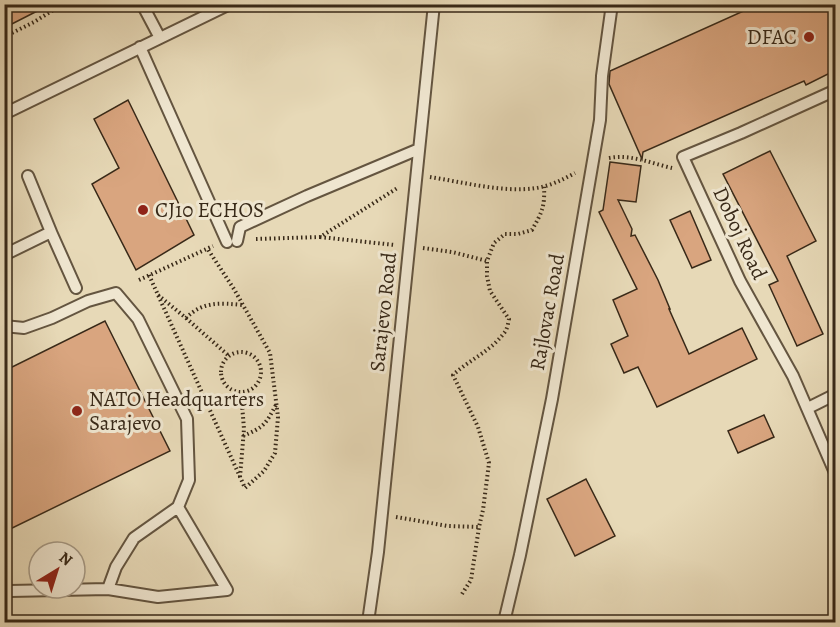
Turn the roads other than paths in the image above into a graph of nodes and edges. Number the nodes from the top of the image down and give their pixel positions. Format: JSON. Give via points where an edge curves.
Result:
{"nodes":[{"id":1,"x":142,"y":4,"type":"edge"},
{"id":2,"x":230,"y":4,"type":"edge"},
{"id":3,"x":434,"y":4,"type":"edge"},
{"id":4,"x":612,"y":4,"type":"edge"},
{"id":5,"x":160,"y":38,"type":"junction"},
{"id":6,"x":140,"y":47,"type":"junction"},
{"id":7,"x":836,"y":90,"type":"edge"},
{"id":8,"x":4,"y":114,"type":"edge"},
{"id":9,"x":419,"y":149,"type":"junction"},
{"id":10,"x":28,"y":176,"type":"dead end"},
{"id":11,"x":51,"y":232,"type":"junction"},
{"id":12,"x":4,"y":255,"type":"edge"},
{"id":13,"x":76,"y":288,"type":"dead end"},
{"id":14,"x":4,"y":326,"type":"edge"},
{"id":15,"x":836,"y":394,"type":"edge"},
{"id":16,"x":808,"y":408,"type":"junction"},
{"id":17,"x":836,"y":475,"type":"edge"},
{"id":18,"x":178,"y":507,"type":"junction"},
{"id":19,"x":108,"y":589,"type":"junction"},
{"id":20,"x":4,"y":593,"type":"edge"},
{"id":21,"x":368,"y":622,"type":"edge"},
{"id":22,"x":504,"y":622,"type":"edge"}],
"edges":[{"from":1,"to":5,"type":"lane"},
{"from":2,"to":5,"type":"lane"},
{"from":3,"to":9,"type":"lane","name":"Sarajevo Road"},
{"from":4,"to":22,"type":"lane","name":"Rajlovac Road","via":[[600,120],[552,399]]},
{"from":5,"to":6,"type":"lane"},
{"from":6,"to":8,"type":"lane"},
{"from":6,"to":9,"type":"lane","via":[[232,241],[240,227]]},
{"from":7,"to":16,"type":"lane","name":"Doboj Road","via":[[683,157],[740,281]]},
{"from":9,"to":21,"type":"lane","name":"Sarajevo Road"},
{"from":10,"to":11,"type":"lane"},
{"from":11,"to":12,"type":"lane"},
{"from":11,"to":13,"type":"lane"},
{"from":14,"to":18,"type":"lane","via":[[24,328],[116,293],[138,319],[187,419],[189,480]]},
{"from":15,"to":16,"type":"lane"},
{"from":16,"to":17,"type":"lane","name":"Doboj Road"},
{"from":18,"to":19,"type":"lane","via":[[134,538]]},
{"from":18,"to":19,"type":"lane","via":[[227,590],[158,597]]},
{"from":19,"to":20,"type":"lane"}]}
